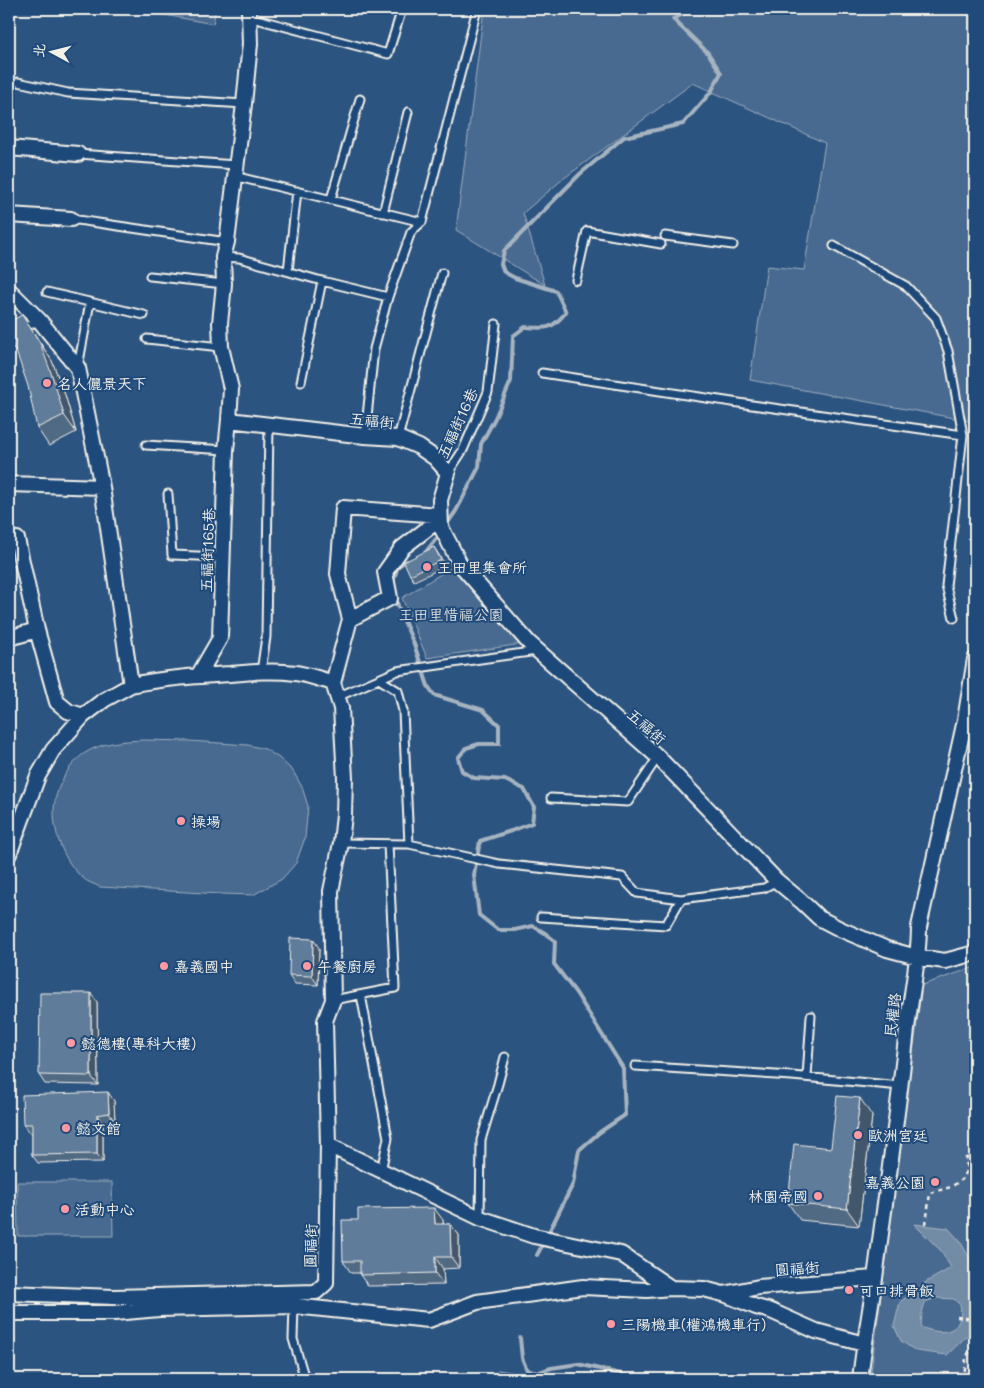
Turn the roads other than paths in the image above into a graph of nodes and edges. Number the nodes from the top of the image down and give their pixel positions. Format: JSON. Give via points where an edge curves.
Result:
{"nodes":[{"id":1,"x":402,"y":9,"type":"edge"},
{"id":2,"x":478,"y":9,"type":"edge"},
{"id":3,"x":249,"y":13,"type":"edge"},
{"id":4,"x":18,"y":82,"type":"dead end"},
{"id":5,"x":360,"y":99,"type":"dead end"},
{"id":6,"x":244,"y":104,"type":"junction"},
{"id":7,"x":408,"y":112,"type":"dead end"},
{"id":8,"x":9,"y":148,"type":"edge"},
{"id":9,"x":78,"y":154,"type":"joint"},
{"id":10,"x":235,"y":170,"type":"junction"},
{"id":11,"x":297,"y":191,"type":"junction"},
{"id":12,"x":331,"y":199,"type":"junction"},
{"id":13,"x":383,"y":212,"type":"junction"},
{"id":14,"x":9,"y":215,"type":"edge"},
{"id":15,"x":71,"y":219,"type":"joint"},
{"id":16,"x":422,"y":222,"type":"junction"},
{"id":17,"x":666,"y":236,"type":"dead end"},
{"id":18,"x":227,"y":242,"type":"junction"},
{"id":19,"x":660,"y":244,"type":"dead end"},
{"id":20,"x":733,"y":245,"type":"dead end"},
{"id":21,"x":834,"y":246,"type":"dead end"},
{"id":22,"x":223,"y":257,"type":"junction"},
{"id":23,"x":288,"y":271,"type":"junction"},
{"id":24,"x":442,"y":273,"type":"dead end"},
{"id":25,"x":150,"y":276,"type":"dead end"},
{"id":26,"x":576,"y":280,"type":"dead end"},
{"id":27,"x":322,"y":281,"type":"junction"},
{"id":28,"x":224,"y":284,"type":"junction"},
{"id":29,"x":9,"y":290,"type":"edge"},
{"id":30,"x":47,"y":292,"type":"dead end"},
{"id":31,"x":388,"y":297,"type":"junction"},
{"id":32,"x":90,"y":302,"type":"junction"},
{"id":33,"x":144,"y":315,"type":"dead end"},
{"id":34,"x":39,"y":320,"type":"junction"},
{"id":35,"x":496,"y":324,"type":"dead end"},
{"id":36,"x":9,"y":336,"type":"edge"},
{"id":37,"x":147,"y":339,"type":"dead end"},
{"id":38,"x":221,"y":347,"type":"junction"},
{"id":39,"x":78,"y":368,"type":"junction"},
{"id":40,"x":542,"y":373,"type":"dead end"},
{"id":41,"x":301,"y":382,"type":"dead end"},
{"id":42,"x":228,"y":420,"type":"junction"},
{"id":43,"x":270,"y":425,"type":"junction"},
{"id":44,"x":963,"y":435,"type":"junction"},
{"id":45,"x":365,"y":436,"type":"junction"},
{"id":46,"x":398,"y":438,"type":"junction"},
{"id":47,"x":146,"y":446,"type":"dead end"},
{"id":48,"x":226,"y":450,"type":"junction"},
{"id":49,"x":448,"y":473,"type":"junction"},
{"id":50,"x":9,"y":484,"type":"edge"},
{"id":51,"x":102,"y":488,"type":"junction"},
{"id":52,"x":168,"y":494,"type":"dead end"},
{"id":53,"x":440,"y":517,"type":"junction"},
{"id":54,"x":9,"y":541,"type":"edge"},
{"id":55,"x":223,"y":557,"type":"junction"},
{"id":56,"x":954,"y":618,"type":"dead end"},
{"id":57,"x":350,"y":619,"type":"junction"},
{"id":58,"x":37,"y":630,"type":"junction"},
{"id":59,"x":9,"y":638,"type":"edge"},
{"id":60,"x":538,"y":651,"type":"junction"},
{"id":61,"x":975,"y":659,"type":"edge"},
{"id":62,"x":261,"y":672,"type":"junction"},
{"id":63,"x":198,"y":676,"type":"junction"},
{"id":64,"x":379,"y":679,"type":"junction"},
{"id":65,"x":333,"y":683,"type":"junction"},
{"id":66,"x":131,"y":685,"type":"junction"},
{"id":67,"x":337,"y":697,"type":"junction"},
{"id":68,"x":83,"y":716,"type":"junction"},
{"id":69,"x":658,"y":757,"type":"junction"},
{"id":70,"x":551,"y":798,"type":"dead end"},
{"id":71,"x":341,"y":843,"type":"junction"},
{"id":72,"x":388,"y":844,"type":"junction"},
{"id":73,"x":409,"y":844,"type":"junction"},
{"id":74,"x":9,"y":854,"type":"edge"},
{"id":75,"x":777,"y":881,"type":"junction"},
{"id":76,"x":681,"y":899,"type":"junction"},
{"id":77,"x":541,"y":917,"type":"dead end"},
{"id":78,"x":975,"y":953,"type":"edge"},
{"id":79,"x":917,"y":957,"type":"junction"},
{"id":80,"x":361,"y":995,"type":"junction"},
{"id":81,"x":333,"y":1000,"type":"junction"},
{"id":82,"x":811,"y":1016,"type":"dead end"},
{"id":83,"x":505,"y":1057,"type":"dead end"},
{"id":84,"x":635,"y":1066,"type":"dead end"},
{"id":85,"x":807,"y":1077,"type":"junction"},
{"id":86,"x":901,"y":1086,"type":"junction"},
{"id":87,"x":328,"y":1145,"type":"junction"},
{"id":88,"x":381,"y":1171,"type":"junction"},
{"id":89,"x":480,"y":1218,"type":"junction"},
{"id":90,"x":874,"y":1278,"type":"junction"},
{"id":91,"x":671,"y":1288,"type":"junction"},
{"id":92,"x":9,"y":1293,"type":"edge"},
{"id":93,"x":723,"y":1294,"type":"junction"},
{"id":94,"x":294,"y":1306,"type":"junction"},
{"id":95,"x":9,"y":1313,"type":"edge"},
{"id":96,"x":864,"y":1344,"type":"junction"},
{"id":97,"x":305,"y":1379,"type":"edge"},
{"id":98,"x":860,"y":1379,"type":"edge"}],
"edges":[{"from":1,"to":3,"type":"lane","via":[[388,54]]},
{"from":2,"to":16,"type":"lane"},
{"from":3,"to":6,"type":"street","via":[[250,44]]},
{"from":4,"to":6,"type":"lane","via":[[68,93]]},
{"from":5,"to":12,"type":"lane"},
{"from":6,"to":10,"type":"street"},
{"from":7,"to":13,"type":"lane"},
{"from":8,"to":9,"type":"street"},
{"from":9,"to":10,"type":"lane"},
{"from":10,"to":11,"type":"lane"},
{"from":10,"to":18,"type":"street"},
{"from":11,"to":12,"type":"lane"},
{"from":11,"to":23,"type":"lane"},
{"from":12,"to":13,"type":"lane"},
{"from":13,"to":16,"type":"lane"},
{"from":14,"to":15,"type":"street"},
{"from":15,"to":18,"type":"lane"},
{"from":16,"to":31,"type":"lane","via":[[411,232]]},
{"from":17,"to":20,"type":"lane"},
{"from":18,"to":22,"type":"street"},
{"from":19,"to":26,"type":"lane","via":[[587,230]]},
{"from":21,"to":44,"type":"lane","via":[[906,286],[936,318],[948,351]]},
{"from":22,"to":23,"type":"lane"},
{"from":22,"to":28,"type":"street"},
{"from":23,"to":27,"type":"lane"},
{"from":24,"to":46,"type":"lane"},
{"from":25,"to":28,"type":"lane"},
{"from":27,"to":31,"type":"lane"},
{"from":27,"to":41,"type":"lane"},
{"from":28,"to":38,"type":"street"},
{"from":29,"to":34,"type":"street"},
{"from":30,"to":32,"type":"lane"},
{"from":31,"to":45,"type":"lane","via":[[374,349]]},
{"from":32,"to":33,"type":"lane"},
{"from":32,"to":39,"type":"lane"},
{"from":34,"to":36,"type":"lane"},
{"from":34,"to":39,"type":"street"},
{"from":35,"to":49,"type":"lane","name":"五福街16巷","via":[[488,392],[463,450]]},
{"from":37,"to":38,"type":"lane"},
{"from":38,"to":42,"type":"street","via":[[231,389]]},
{"from":39,"to":51,"type":"street"},
{"from":40,"to":44,"type":"lane"},
{"from":42,"to":43,"type":"street","name":"五福街"},
{"from":42,"to":48,"type":"street","name":"五福街165巷"},
{"from":43,"to":45,"type":"street","name":"五福街"},
{"from":43,"to":62,"type":"lane","via":[[266,636]]},
{"from":44,"to":56,"type":"lane","via":[[946,586]]},
{"from":45,"to":46,"type":"street","name":"五福街"},
{"from":46,"to":49,"type":"street","name":"五福街","via":[[435,458]]},
{"from":47,"to":48,"type":"lane"},
{"from":48,"to":55,"type":"street","name":"五福街165巷"},
{"from":49,"to":53,"type":"street","name":"五福街","via":[[440,500]]},
{"from":50,"to":51,"type":"street"},
{"from":51,"to":66,"type":"street"},
{"from":52,"to":55,"type":"lane","via":[[172,555]]},
{"from":53,"to":57,"type":"street","via":[[402,548],[385,572],[390,598]]},
{"from":53,"to":57,"type":"street","via":[[343,508],[338,574]]},
{"from":53,"to":60,"type":"street","name":"五福街","via":[[441,527],[460,564]]},
{"from":54,"to":58,"type":"street","via":[[18,539]]},
{"from":55,"to":63,"type":"street","name":"五福街165巷","via":[[220,638]]},
{"from":57,"to":65,"type":"street"},
{"from":58,"to":59,"type":"street"},
{"from":58,"to":68,"type":"street","via":[[57,702],[68,711]]},
{"from":60,"to":64,"type":"lane","via":[[397,671]]},
{"from":60,"to":69,"type":"street","name":"五福街"},
{"from":61,"to":79,"type":"street","name":"民權路","via":[[965,720],[919,927]]},
{"from":62,"to":63,"type":"street"},
{"from":62,"to":65,"type":"street","via":[[294,672]]},
{"from":63,"to":66,"type":"street"},
{"from":64,"to":67,"type":"lane"},
{"from":64,"to":73,"type":"lane","via":[[398,691],[403,711]]},
{"from":65,"to":67,"type":"street"},
{"from":66,"to":68,"type":"street"},
{"from":67,"to":71,"type":"street","via":[[341,708],[345,778]]},
{"from":68,"to":74,"type":"street","via":[[53,750],[38,776]]},
{"from":69,"to":70,"type":"lane","via":[[628,802]]},
{"from":69,"to":75,"type":"street","name":"五福街"},
{"from":71,"to":72,"type":"lane"},
{"from":71,"to":81,"type":"street","via":[[331,891]]},
{"from":72,"to":73,"type":"lane"},
{"from":72,"to":80,"type":"lane","via":[[395,988]]},
{"from":73,"to":76,"type":"lane","via":[[499,864],[622,877],[637,893]]},
{"from":75,"to":76,"type":"lane","via":[[764,888]]},
{"from":75,"to":79,"type":"street","name":"五福街","via":[[819,918],[887,950]]},
{"from":76,"to":77,"type":"lane","via":[[666,925]]},
{"from":78,"to":79,"type":"street","name":"五福街","via":[[945,961]]},
{"from":79,"to":86,"type":"street","name":"民權路"},
{"from":80,"to":81,"type":"lane"},
{"from":80,"to":88,"type":"lane","via":[[388,1138]]},
{"from":81,"to":87,"type":"street","name":"圓福街","via":[[324,1020]]},
{"from":82,"to":85,"type":"lane"},
{"from":83,"to":89,"type":"lane","via":[[481,1140]]},
{"from":84,"to":85,"type":"lane"},
{"from":85,"to":86,"type":"lane"},
{"from":86,"to":90,"type":"street","name":"民權路"},
{"from":87,"to":88,"type":"street"},
{"from":87,"to":92,"type":"street","name":"圓福街","via":[[326,1283],[316,1292],[114,1297]]},
{"from":88,"to":89,"type":"street"},
{"from":89,"to":91,"type":"street","via":[[534,1236],[621,1254]]},
{"from":90,"to":93,"type":"street","name":"圓福街","via":[[759,1287]]},
{"from":90,"to":96,"type":"street","name":"民權路"},
{"from":91,"to":93,"type":"street","name":"圓福街","via":[[704,1289]]},
{"from":91,"to":94,"type":"street","name":"圓福街","via":[[583,1287],[511,1296],[476,1302],[429,1320]]},
{"from":93,"to":96,"type":"street","name":"圓福街","via":[[816,1331]]},
{"from":94,"to":95,"type":"street","name":"圓福街","via":[[114,1313]]},
{"from":94,"to":97,"type":"lane","via":[[293,1339]]},
{"from":96,"to":98,"type":"street","name":"民權路"}]}
